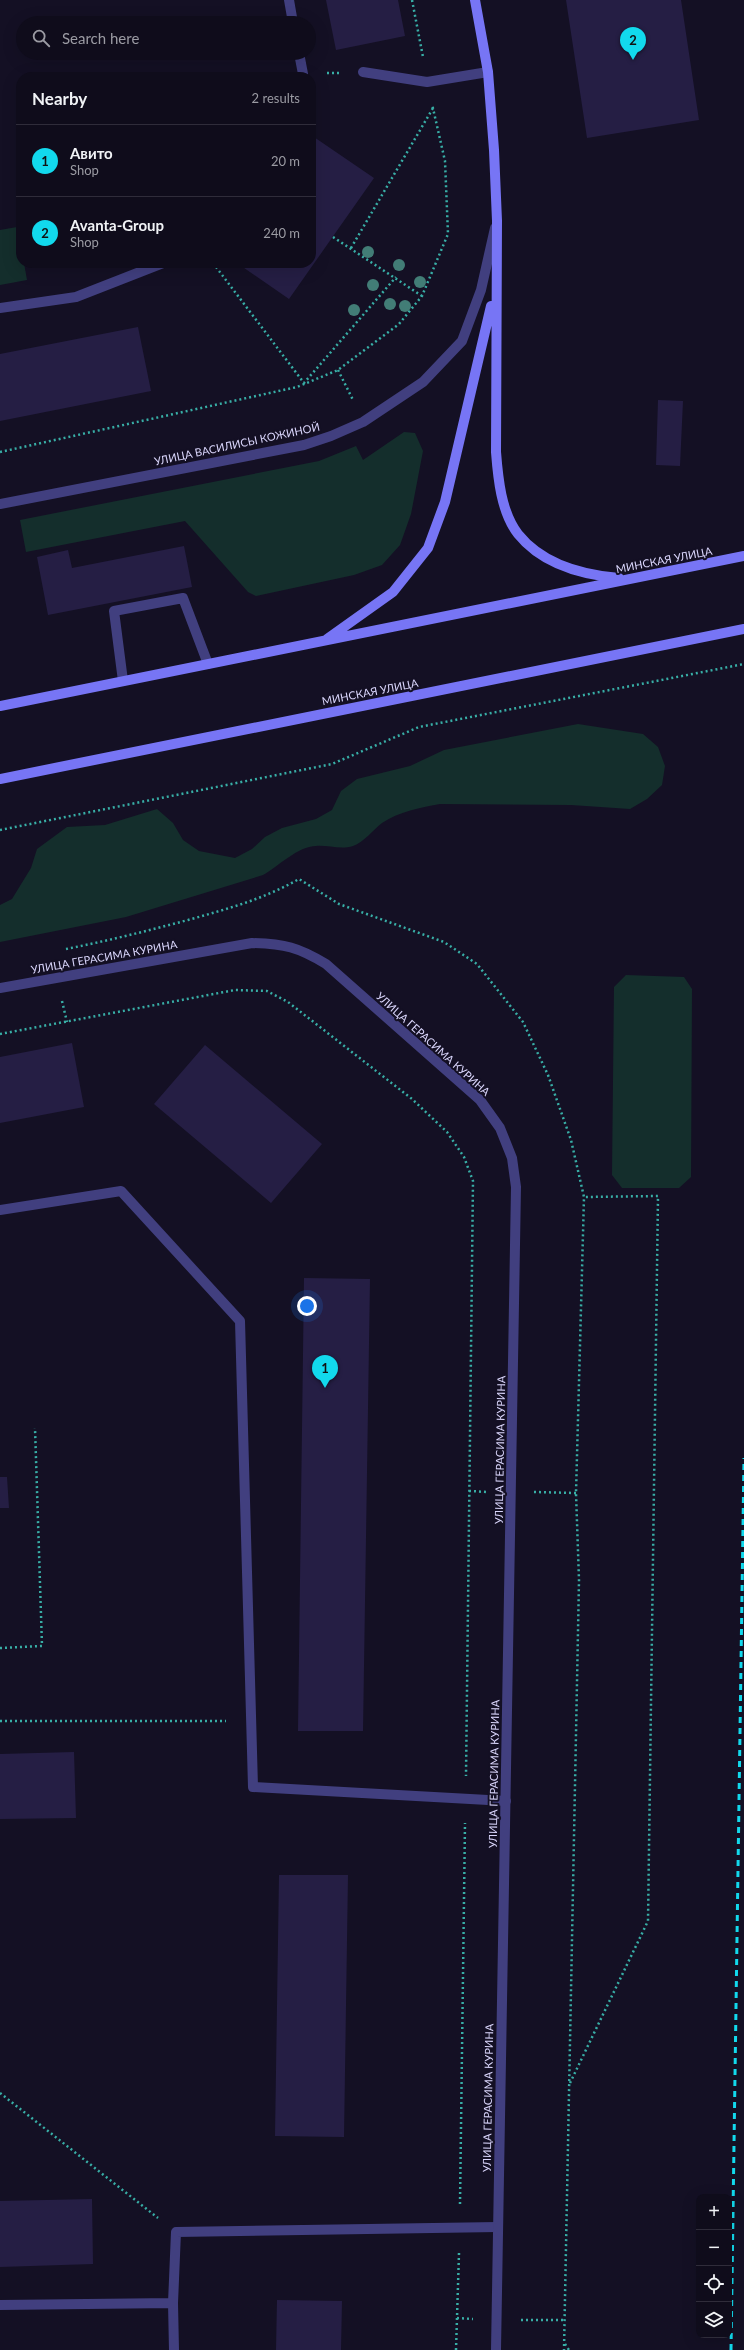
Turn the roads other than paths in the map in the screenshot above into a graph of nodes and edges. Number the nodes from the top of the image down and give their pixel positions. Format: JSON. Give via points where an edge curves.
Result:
{"nodes":[{"id":1,"x":289,"y":0,"type":"edge"},
{"id":2,"x":475,"y":0,"type":"edge"},
{"id":3,"x":292,"y":16,"type":"edge"},
{"id":4,"x":300,"y":60,"type":"edge"},
{"id":5,"x":301,"y":72,"type":"edge"},
{"id":6,"x":363,"y":72,"type":"road end"},
{"id":7,"x":488,"y":72,"type":"junction"},
{"id":8,"x":497,"y":221,"type":"junction"},
{"id":9,"x":150,"y":268,"type":"edge"},
{"id":10,"x":495,"y":290,"type":"junction"},
{"id":11,"x":0,"y":308,"type":"edge"},
{"id":12,"x":0,"y":504,"type":"edge"},
{"id":13,"x":744,"y":556,"type":"edge"},
{"id":14,"x":633,"y":579,"type":"junction"},
{"id":15,"x":744,"y":629,"type":"edge"},
{"id":16,"x":324,"y":641,"type":"junction"},
{"id":17,"x":208,"y":664,"type":"junction"},
{"id":18,"x":123,"y":681,"type":"junction"},
{"id":19,"x":0,"y":706,"type":"edge"},
{"id":20,"x":0,"y":779,"type":"edge"},
{"id":21,"x":0,"y":988,"type":"edge"},
{"id":22,"x":0,"y":1210,"type":"edge"},
{"id":23,"x":506,"y":1801,"type":"junction"},
{"id":24,"x":498,"y":2227,"type":"junction"},
{"id":25,"x":173,"y":2303,"type":"junction"},
{"id":26,"x":0,"y":2304,"type":"edge"},
{"id":27,"x":174,"y":2350,"type":"edge"},
{"id":28,"x":496,"y":2350,"type":"edge"}],
"edges":[{"from":1,"to":3,"type":"street"},
{"from":2,"to":7,"type":"main road","name":"УЛИЦА ВАСИЛИСЫ КОЖИНОЙ"},
{"from":4,"to":5,"type":"street"},
{"from":6,"to":7,"type":"street","via":[[427,82]]},
{"from":7,"to":8,"type":"main road","name":"УЛИЦА ВАСИЛИСЫ КОЖИНОЙ"},
{"from":8,"to":10,"type":"main road"},
{"from":8,"to":12,"type":"street","name":"УЛИЦА ВАСИЛИСЫ КОЖИНОЙ","via":[[480,290],[462,341],[423,382],[363,422],[304,445]]},
{"from":9,"to":11,"type":"street","via":[[76,297]]},
{"from":10,"to":14,"type":"main road","via":[[496,452],[498,479],[507,512],[518,534],[559,564],[592,576]]},
{"from":10,"to":16,"type":"main road","via":[[445,502],[428,548],[393,592]]},
{"from":13,"to":14,"type":"main road","name":"МИНСКАЯ УЛИЦА"},
{"from":14,"to":16,"type":"main road","name":"МИНСКАЯ УЛИЦА"},
{"from":15,"to":20,"type":"main road","name":"МИНСКАЯ УЛИЦА"},
{"from":16,"to":17,"type":"main road","name":"МИНСКАЯ УЛИЦА"},
{"from":17,"to":18,"type":"main road","name":"МИНСКАЯ УЛИЦА"},
{"from":17,"to":18,"type":"street","via":[[183,598],[114,610]]},
{"from":18,"to":19,"type":"main road","name":"МИНСКАЯ УЛИЦА"},
{"from":21,"to":23,"type":"street","name":"УЛИЦА ГЕРАСИМА КУРИНА","via":[[252,943],[283,944],[305,952],[326,964],[480,1100],[500,1128],[512,1158],[516,1188]]},
{"from":22,"to":23,"type":"street","via":[[121,1191],[240,1321],[253,1787]]},
{"from":23,"to":24,"type":"street","name":"УЛИЦА ГЕРАСИМА КУРИНА"},
{"from":24,"to":25,"type":"street","via":[[176,2232]]},
{"from":24,"to":28,"type":"street","name":"УЛИЦА ГЕРАСИМА КУРИНА"},
{"from":25,"to":26,"type":"street"},
{"from":25,"to":27,"type":"street"}]}
